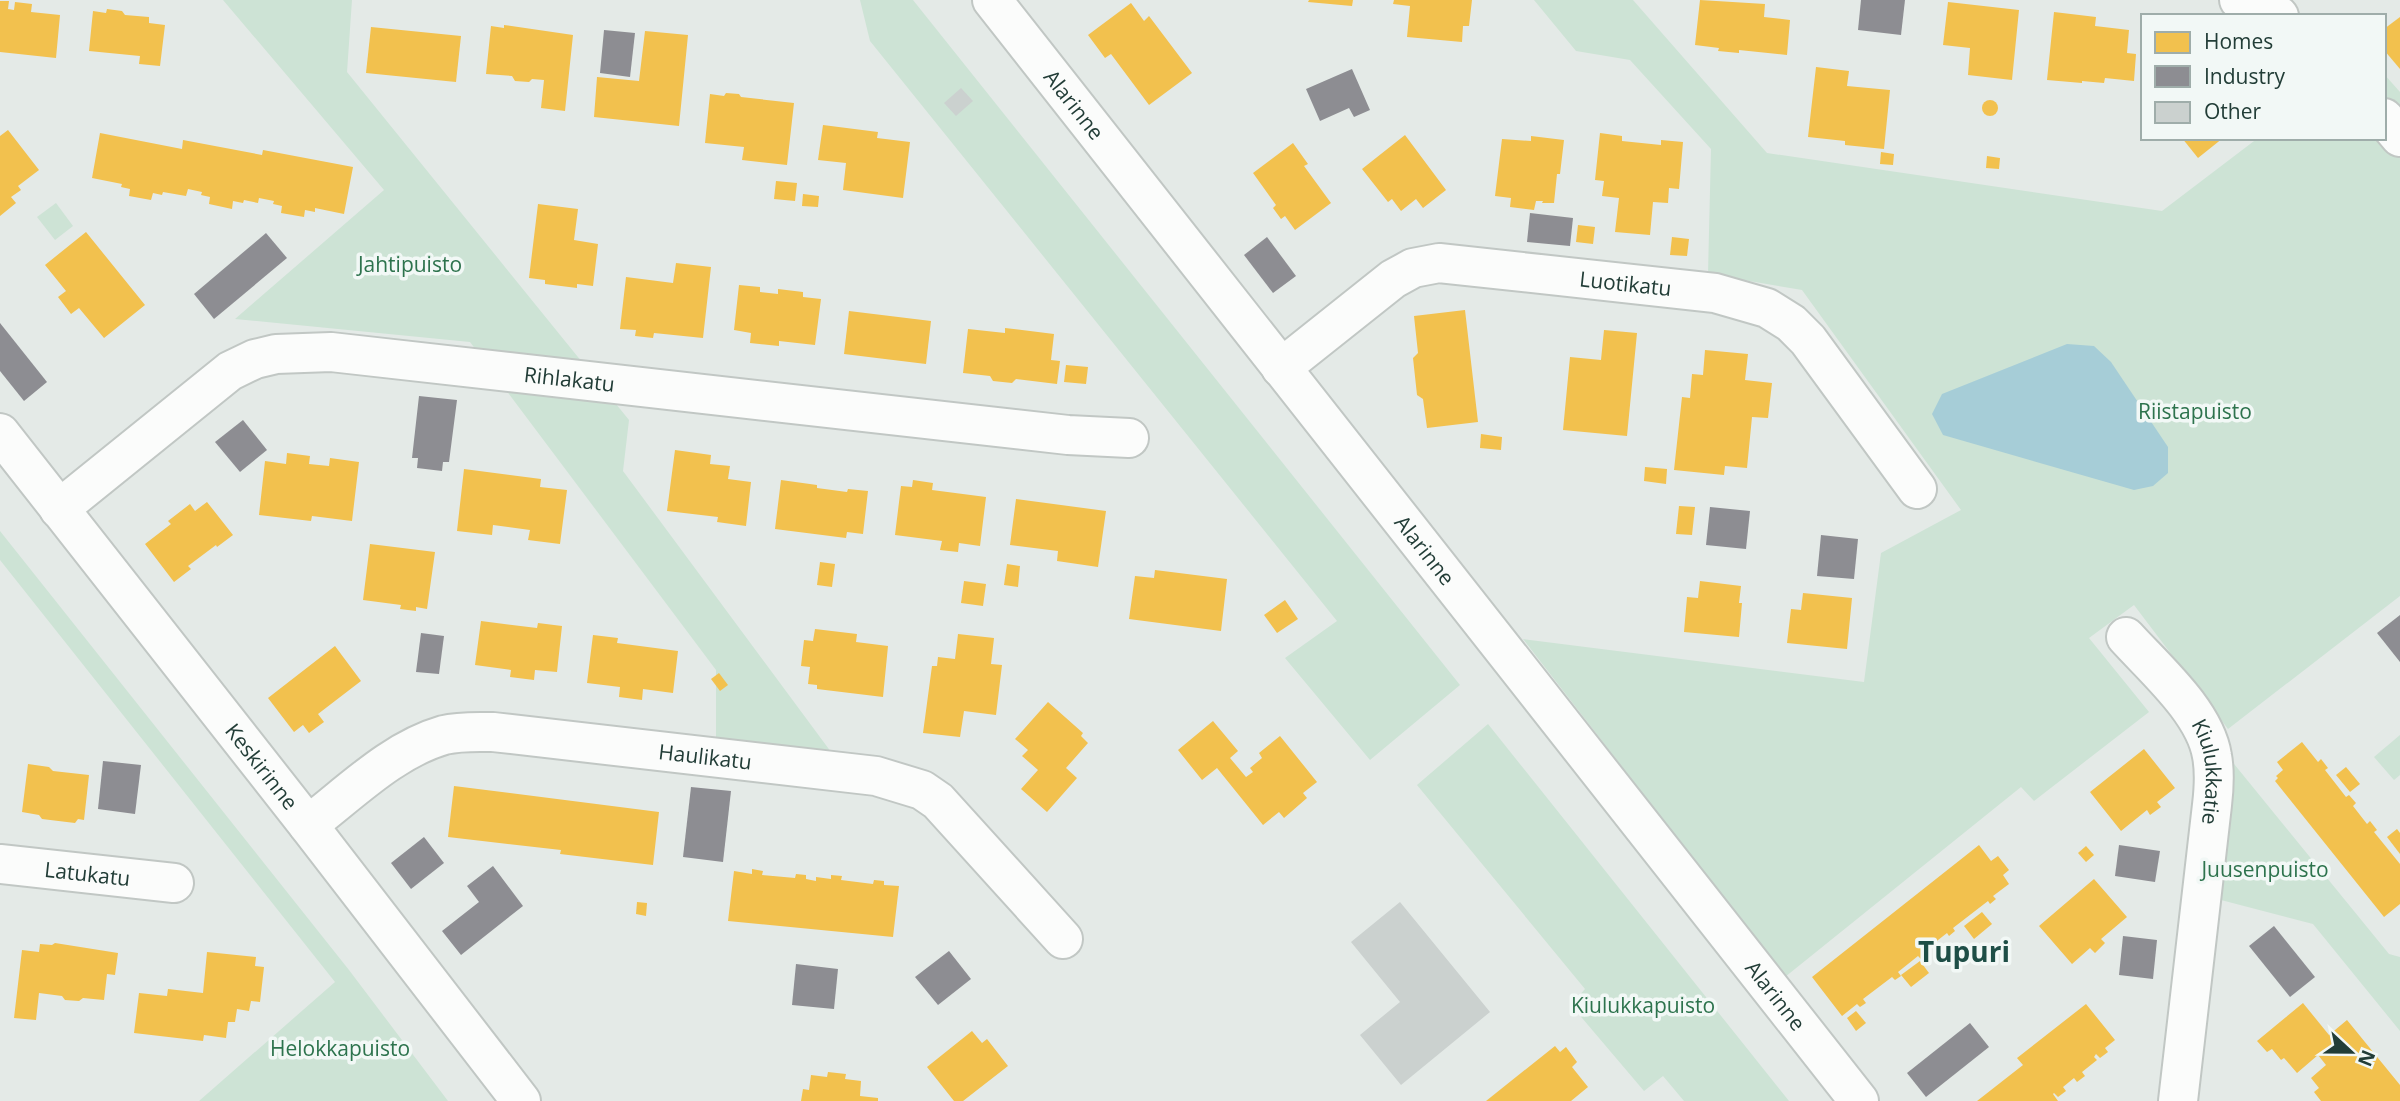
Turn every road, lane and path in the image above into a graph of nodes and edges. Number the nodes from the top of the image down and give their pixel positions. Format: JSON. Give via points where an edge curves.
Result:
{"nodes":[{"id":1,"x":2239,"y":0,"type":"edge"},
{"id":2,"x":1010,"y":6,"type":"edge"},
{"id":3,"x":2274,"y":14,"type":"edge"},
{"id":4,"x":2386,"y":120,"type":"edge"},
{"id":5,"x":2400,"y":138,"type":"edge"},
{"id":6,"x":1281,"y":368,"type":"junction"},
{"id":7,"x":0,"y":433,"type":"edge"},
{"id":8,"x":1129,"y":438,"type":"dead end"},
{"id":9,"x":1917,"y":489,"type":"dead end"},
{"id":10,"x":59,"y":509,"type":"junction"},
{"id":11,"x":2126,"y":636,"type":"dead end"},
{"id":12,"x":308,"y":825,"type":"junction"},
{"id":13,"x":0,"y":864,"type":"edge"},
{"id":14,"x":174,"y":883,"type":"dead end"},
{"id":15,"x":1063,"y":939,"type":"dead end"},
{"id":16,"x":521,"y":1101,"type":"edge"},
{"id":17,"x":1859,"y":1101,"type":"edge"},
{"id":18,"x":2178,"y":1101,"type":"edge"}],
"edges":[{"from":1,"to":3,"type":"street"},
{"from":2,"to":6,"type":"street","name":"Alarinne"},
{"from":4,"to":5,"type":"street"},
{"from":6,"to":9,"type":"street","name":"Luotikatu","via":[[1413,268],[1438,264],[1715,293],[1767,308],[1791,323]]},
{"from":6,"to":17,"type":"street","name":"Alarinne"},
{"from":7,"to":10,"type":"street","name":"Keskirinne"},
{"from":8,"to":10,"type":"street","name":"Rihlakatu","via":[[298,352],[255,359],[230,371]]},
{"from":10,"to":12,"type":"street","name":"Keskirinne"},
{"from":11,"to":18,"type":"street","name":"Kiulukkatie","via":[[2189,707],[2205,731],[2212,754],[2215,781]]},
{"from":12,"to":15,"type":"street","name":"Haulikatu","via":[[390,761],[418,745],[464,731],[876,776],[922,790],[938,801]]},
{"from":12,"to":16,"type":"street","name":"Keskirinne"},
{"from":13,"to":14,"type":"street","name":"Latukatu"}]}
